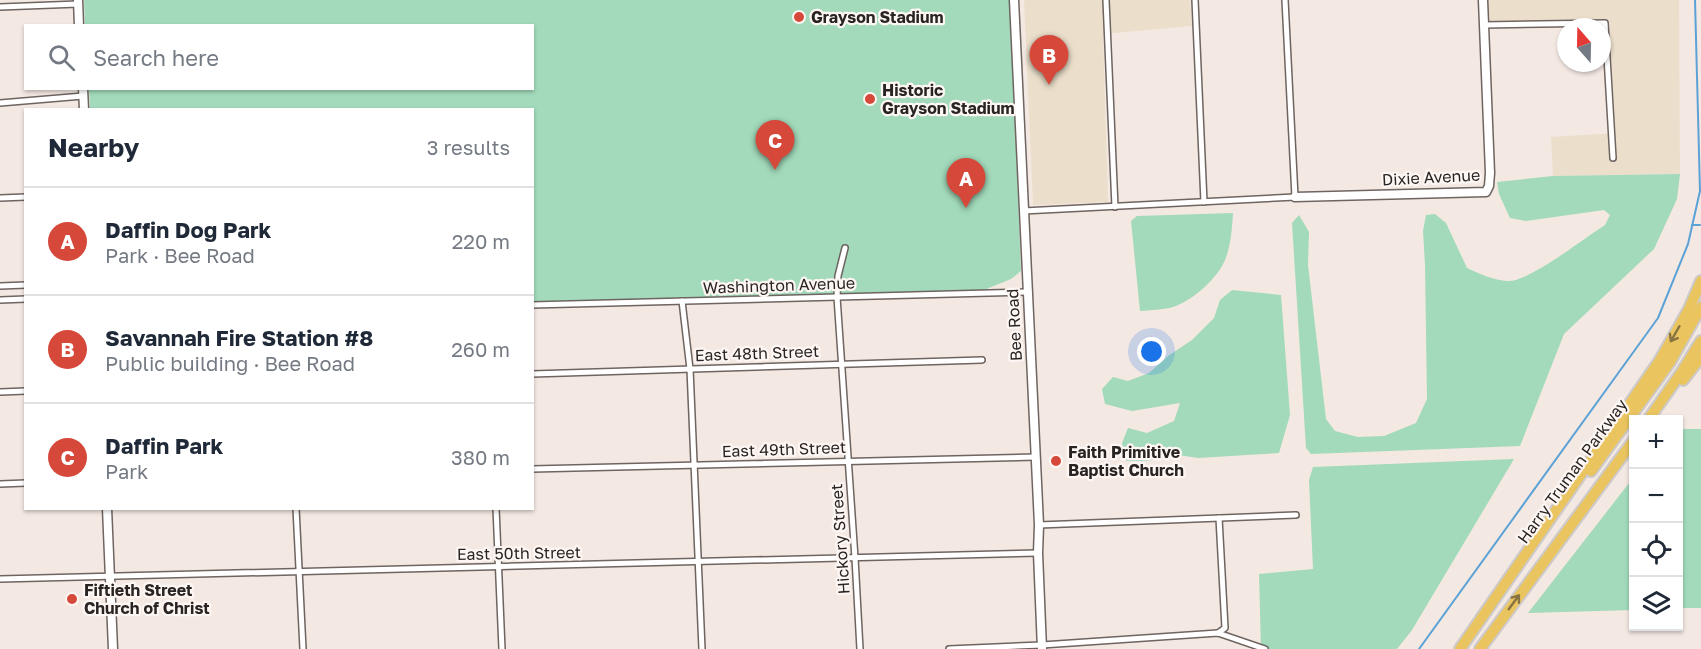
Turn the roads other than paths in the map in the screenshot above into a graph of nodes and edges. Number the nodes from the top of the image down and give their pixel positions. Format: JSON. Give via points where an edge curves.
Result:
{"nodes":[{"id":1,"x":1014,"y":0,"type":"edge"},
{"id":2,"x":1106,"y":0,"type":"edge"},
{"id":3,"x":1195,"y":0,"type":"edge"},
{"id":4,"x":1285,"y":0,"type":"edge"},
{"id":5,"x":1483,"y":0,"type":"edge"},
{"id":6,"x":78,"y":2,"type":"edge"},
{"id":7,"x":0,"y":7,"type":"edge"},
{"id":8,"x":79,"y":24,"type":"edge"},
{"id":9,"x":1484,"y":25,"type":"junction"},
{"id":10,"x":83,"y":92,"type":"edge"},
{"id":11,"x":0,"y":103,"type":"edge"},
{"id":12,"x":84,"y":108,"type":"edge"},
{"id":13,"x":1613,"y":158,"type":"dead end"},
{"id":14,"x":24,"y":197,"type":"edge"},
{"id":15,"x":1295,"y":197,"type":"junction"},
{"id":16,"x":0,"y":198,"type":"edge"},
{"id":17,"x":1204,"y":202,"type":"junction"},
{"id":18,"x":1115,"y":207,"type":"junction"},
{"id":19,"x":1023,"y":211,"type":"junction"},
{"id":20,"x":845,"y":248,"type":"dead end"},
{"id":21,"x":1701,"y":281,"type":"edge"},
{"id":22,"x":24,"y":285,"type":"edge"},
{"id":23,"x":0,"y":286,"type":"edge"},
{"id":24,"x":1027,"y":292,"type":"junction"},
{"id":25,"x":837,"y":297,"type":"junction"},
{"id":26,"x":24,"y":299,"type":"edge"},
{"id":27,"x":0,"y":300,"type":"edge"},
{"id":28,"x":682,"y":301,"type":"junction"},
{"id":29,"x":534,"y":305,"type":"edge"},
{"id":30,"x":1701,"y":307,"type":"edge"},
{"id":31,"x":1701,"y":341,"type":"edge"},
{"id":32,"x":1701,"y":357,"type":"edge"},
{"id":33,"x":982,"y":360,"type":"dead end"},
{"id":34,"x":842,"y":364,"type":"junction"},
{"id":35,"x":690,"y":369,"type":"junction"},
{"id":36,"x":534,"y":374,"type":"edge"},
{"id":37,"x":24,"y":391,"type":"edge"},
{"id":38,"x":0,"y":392,"type":"edge"},
{"id":39,"x":1652,"y":415,"type":"edge"},
{"id":40,"x":1653,"y":415,"type":"edge"},
{"id":41,"x":1629,"y":447,"type":"edge"},
{"id":42,"x":1036,"y":457,"type":"junction"},
{"id":43,"x":849,"y":461,"type":"junction"},
{"id":44,"x":693,"y":465,"type":"junction"},
{"id":45,"x":534,"y":469,"type":"edge"},
{"id":46,"x":24,"y":483,"type":"edge"},
{"id":47,"x":0,"y":484,"type":"edge"},
{"id":48,"x":107,"y":510,"type":"edge"},
{"id":49,"x":296,"y":510,"type":"edge"},
{"id":50,"x":496,"y":510,"type":"edge"},
{"id":51,"x":1296,"y":515,"type":"dead end"},
{"id":52,"x":1219,"y":518,"type":"junction"},
{"id":53,"x":1039,"y":525,"type":"junction"},
{"id":54,"x":1038,"y":553,"type":"junction"},
{"id":55,"x":855,"y":558,"type":"junction"},
{"id":56,"x":699,"y":563,"type":"junction"},
{"id":57,"x":499,"y":567,"type":"junction"},
{"id":58,"x":300,"y":571,"type":"junction"},
{"id":59,"x":111,"y":576,"type":"junction"},
{"id":60,"x":0,"y":579,"type":"edge"},
{"id":61,"x":1218,"y":633,"type":"junction"},
{"id":62,"x":1042,"y":647,"type":"edge"},
{"id":63,"x":113,"y":649,"type":"edge"},
{"id":64,"x":303,"y":649,"type":"edge"},
{"id":65,"x":502,"y":649,"type":"edge"},
{"id":66,"x":702,"y":649,"type":"edge"},
{"id":67,"x":860,"y":649,"type":"edge"},
{"id":68,"x":949,"y":649,"type":"edge"},
{"id":69,"x":1265,"y":649,"type":"edge"},
{"id":70,"x":1460,"y":649,"type":"edge"},
{"id":71,"x":1480,"y":649,"type":"edge"}],
"edges":[{"from":1,"to":19,"type":"main road","name":"Bee Road"},
{"from":2,"to":18,"type":"street"},
{"from":3,"to":17,"type":"street"},
{"from":4,"to":15,"type":"street"},
{"from":5,"to":9,"type":"main road","name":"Dixie Avenue"},
{"from":6,"to":7,"type":"street"},
{"from":6,"to":8,"type":"main road"},
{"from":9,"to":13,"type":"street","via":[[1605,23]]},
{"from":9,"to":15,"type":"main road","name":"Dixie Avenue","via":[[1490,173],[1486,192]]},
{"from":10,"to":11,"type":"street"},
{"from":10,"to":12,"type":"main road"},
{"from":14,"to":16,"type":"street"},
{"from":15,"to":17,"type":"street"},
{"from":17,"to":18,"type":"street"},
{"from":18,"to":19,"type":"street"},
{"from":19,"to":24,"type":"main road","name":"Bee Road"},
{"from":20,"to":25,"type":"street","name":"Hickory Street"},
{"from":21,"to":70,"type":"highway","one_way":true,"via":[[1660,360]]},
{"from":22,"to":23,"type":"street"},
{"from":24,"to":25,"type":"street","name":"Washington Avenue"},
{"from":24,"to":42,"type":"main road","name":"Bee Road"},
{"from":25,"to":28,"type":"street","name":"Washington Avenue"},
{"from":25,"to":34,"type":"street","name":"Hickory Street"},
{"from":26,"to":27,"type":"street"},
{"from":28,"to":29,"type":"street","name":"Washington Avenue"},
{"from":28,"to":35,"type":"street"},
{"from":30,"to":70,"type":"highway","name":"Harry Truman Parkway","via":[[1655,384]]},
{"from":31,"to":39,"type":"highway","name":"Harry Truman Parkway"},
{"from":32,"to":40,"type":"highway"},
{"from":33,"to":34,"type":"street","name":"East 48th Street"},
{"from":34,"to":35,"type":"street","name":"East 48th Street"},
{"from":34,"to":43,"type":"street","name":"Hickory Street"},
{"from":35,"to":36,"type":"street","name":"East 48th Street"},
{"from":35,"to":44,"type":"street"},
{"from":37,"to":38,"type":"street"},
{"from":71,"to":41,"type":"highway","name":"Harry Truman Parkway","one_way":true},
{"from":42,"to":43,"type":"street","name":"East 49th Street"},
{"from":42,"to":53,"type":"main road","name":"Bee Road"},
{"from":43,"to":44,"type":"street","name":"East 49th Street"},
{"from":43,"to":55,"type":"street","name":"Hickory Street"},
{"from":44,"to":45,"type":"street","name":"East 49th Street"},
{"from":44,"to":56,"type":"street"},
{"from":46,"to":47,"type":"street"},
{"from":48,"to":59,"type":"main road"},
{"from":49,"to":58,"type":"street"},
{"from":50,"to":57,"type":"street"},
{"from":51,"to":52,"type":"street"},
{"from":52,"to":53,"type":"street"},
{"from":52,"to":61,"type":"street","via":[[1225,628]]},
{"from":53,"to":54,"type":"main road","name":"Bee Road"},
{"from":54,"to":55,"type":"street","name":"East 50th Street"},
{"from":54,"to":62,"type":"main road","name":"Bee Road"},
{"from":55,"to":56,"type":"street","name":"East 50th Street"},
{"from":55,"to":67,"type":"street","name":"Hickory Street"},
{"from":56,"to":57,"type":"street","name":"East 50th Street"},
{"from":56,"to":66,"type":"street"},
{"from":57,"to":58,"type":"street","name":"East 50th Street"},
{"from":57,"to":65,"type":"street"},
{"from":58,"to":59,"type":"street","name":"East 50th Street"},
{"from":58,"to":64,"type":"street"},
{"from":59,"to":60,"type":"street","name":"East 50th Street"},
{"from":59,"to":63,"type":"main road"},
{"from":61,"to":62,"type":"street"},
{"from":61,"to":69,"type":"street"},
{"from":62,"to":68,"type":"street"}]}
